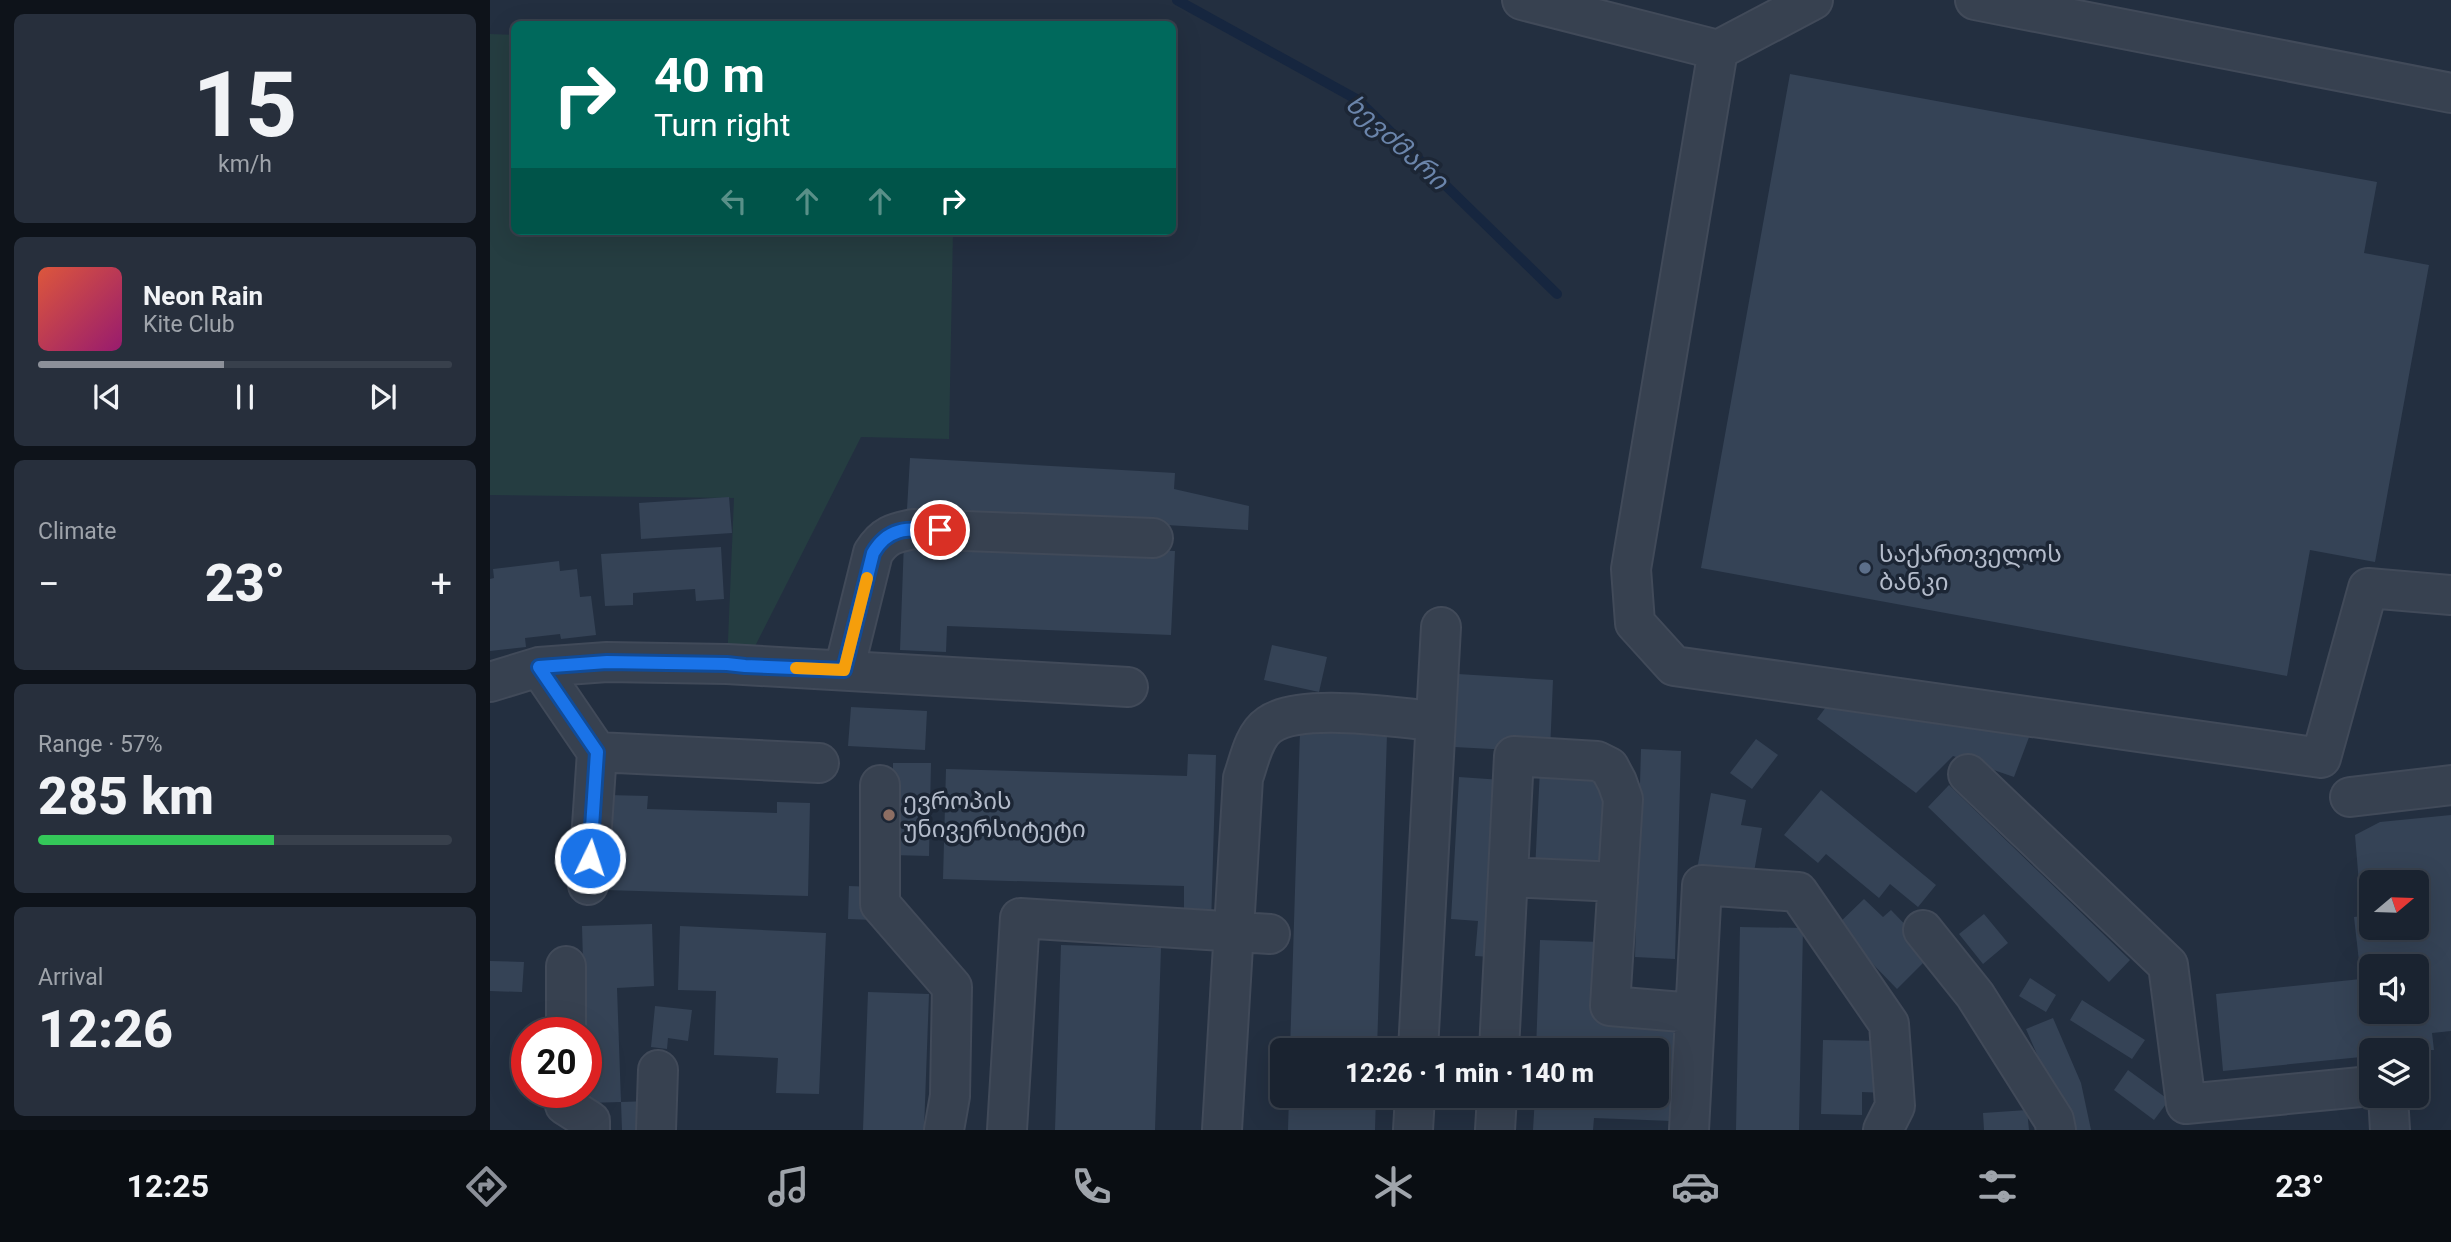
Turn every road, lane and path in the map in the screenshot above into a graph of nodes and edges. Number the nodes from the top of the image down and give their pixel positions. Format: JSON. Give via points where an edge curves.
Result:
{"nodes":[{"id":1,"x":1522,"y":0,"type":"edge"},
{"id":2,"x":1812,"y":0,"type":"edge"},
{"id":3,"x":1975,"y":0,"type":"edge"},
{"id":4,"x":1718,"y":50,"type":"junction"},
{"id":5,"x":2451,"y":93,"type":"edge"},
{"id":6,"x":1153,"y":538,"type":"dead end"},
{"id":7,"x":2451,"y":595,"type":"edge"},
{"id":8,"x":1441,"y":627,"type":"dead end"},
{"id":9,"x":539,"y":667,"type":"junction"},
{"id":10,"x":844,"y":670,"type":"junction"},
{"id":11,"x":490,"y":682,"type":"edge"},
{"id":12,"x":1128,"y":687,"type":"dead end"},
{"id":13,"x":1435,"y":722,"type":"junction"},
{"id":14,"x":597,"y":752,"type":"junction"},
{"id":15,"x":819,"y":763,"type":"dead end"},
{"id":16,"x":1968,"y":774,"type":"dead end"},
{"id":17,"x":880,"y":785,"type":"dead end"},
{"id":18,"x":2451,"y":785,"type":"edge"},
{"id":19,"x":2350,"y":797,"type":"dead end"},
{"id":20,"x":1508,"y":877,"type":"junction"},
{"id":21,"x":1618,"y":882,"type":"junction"},
{"id":22,"x":588,"y":885,"type":"dead end"},
{"id":23,"x":1923,"y":930,"type":"dead end"},
{"id":24,"x":1252,"y":933,"type":"junction"},
{"id":25,"x":566,"y":967,"type":"dead end"},
{"id":26,"x":1694,"y":1013,"type":"junction"},
{"id":27,"x":566,"y":1017,"type":"edge"},
{"id":28,"x":1419,"y":1038,"type":"edge"},
{"id":29,"x":1500,"y":1038,"type":"edge"},
{"id":30,"x":658,"y":1069,"type":"dead end"},
{"id":31,"x":2359,"y":1087,"type":"edge"},
{"id":32,"x":570,"y":1108,"type":"edge"},
{"id":33,"x":1414,"y":1108,"type":"edge"},
{"id":34,"x":1496,"y":1108,"type":"edge"},
{"id":35,"x":2389,"y":1108,"type":"edge"},
{"id":36,"x":590,"y":1130,"type":"edge"},
{"id":37,"x":656,"y":1130,"type":"edge"},
{"id":38,"x":944,"y":1130,"type":"edge"},
{"id":39,"x":1007,"y":1130,"type":"edge"},
{"id":40,"x":1222,"y":1130,"type":"edge"},
{"id":41,"x":1413,"y":1130,"type":"edge"},
{"id":42,"x":1495,"y":1130,"type":"edge"},
{"id":43,"x":1689,"y":1130,"type":"edge"},
{"id":44,"x":1883,"y":1130,"type":"edge"},
{"id":45,"x":2056,"y":1130,"type":"edge"},
{"id":46,"x":2390,"y":1130,"type":"edge"}],
"edges":[{"from":1,"to":4,"type":"lane"},
{"from":2,"to":4,"type":"lane"},
{"from":3,"to":5,"type":"lane"},
{"from":4,"to":7,"type":"lane","via":[[1631,569],[1636,623],[1674,666],[2321,758],[2368,588]]},
{"from":6,"to":10,"type":"lane","via":[[913,529],[892,533],[873,553]]},
{"from":8,"to":13,"type":"lane"},
{"from":9,"to":10,"type":"lane","via":[[607,662]]},
{"from":9,"to":11,"type":"lane"},
{"from":9,"to":14,"type":"lane"},
{"from":10,"to":12,"type":"lane"},
{"from":13,"to":24,"type":"lane","via":[[1342,713],[1285,716],[1266,726],[1243,779]]},
{"from":13,"to":28,"type":"lane"},
{"from":14,"to":15,"type":"lane"},
{"from":14,"to":22,"type":"lane"},
{"from":16,"to":31,"type":"lane","via":[[2168,965],[2186,1104]]},
{"from":17,"to":38,"type":"lane","via":[[880,904],[952,987],[950,1096]]},
{"from":18,"to":19,"type":"lane"},
{"from":20,"to":21,"type":"lane"},
{"from":20,"to":21,"type":"lane","via":[[1514,757],[1597,761],[1609,767],[1623,799]]},
{"from":20,"to":29,"type":"lane"},
{"from":21,"to":26,"type":"lane","via":[[1610,1006]]},
{"from":23,"to":45,"type":"lane","via":[[1975,995]]},
{"from":24,"to":39,"type":"lane","via":[[1020,918]]},
{"from":24,"to":40,"type":"lane"},
{"from":25,"to":27,"type":"lane"},
{"from":26,"to":43,"type":"lane"},
{"from":26,"to":44,"type":"lane","via":[[1702,885],[1798,891],[1889,1024],[1895,1106]]},
{"from":30,"to":37,"type":"lane"},
{"from":32,"to":36,"type":"lane","via":[[590,1121]]},
{"from":33,"to":41,"type":"lane"},
{"from":34,"to":42,"type":"lane"},
{"from":35,"to":46,"type":"lane"}]}
